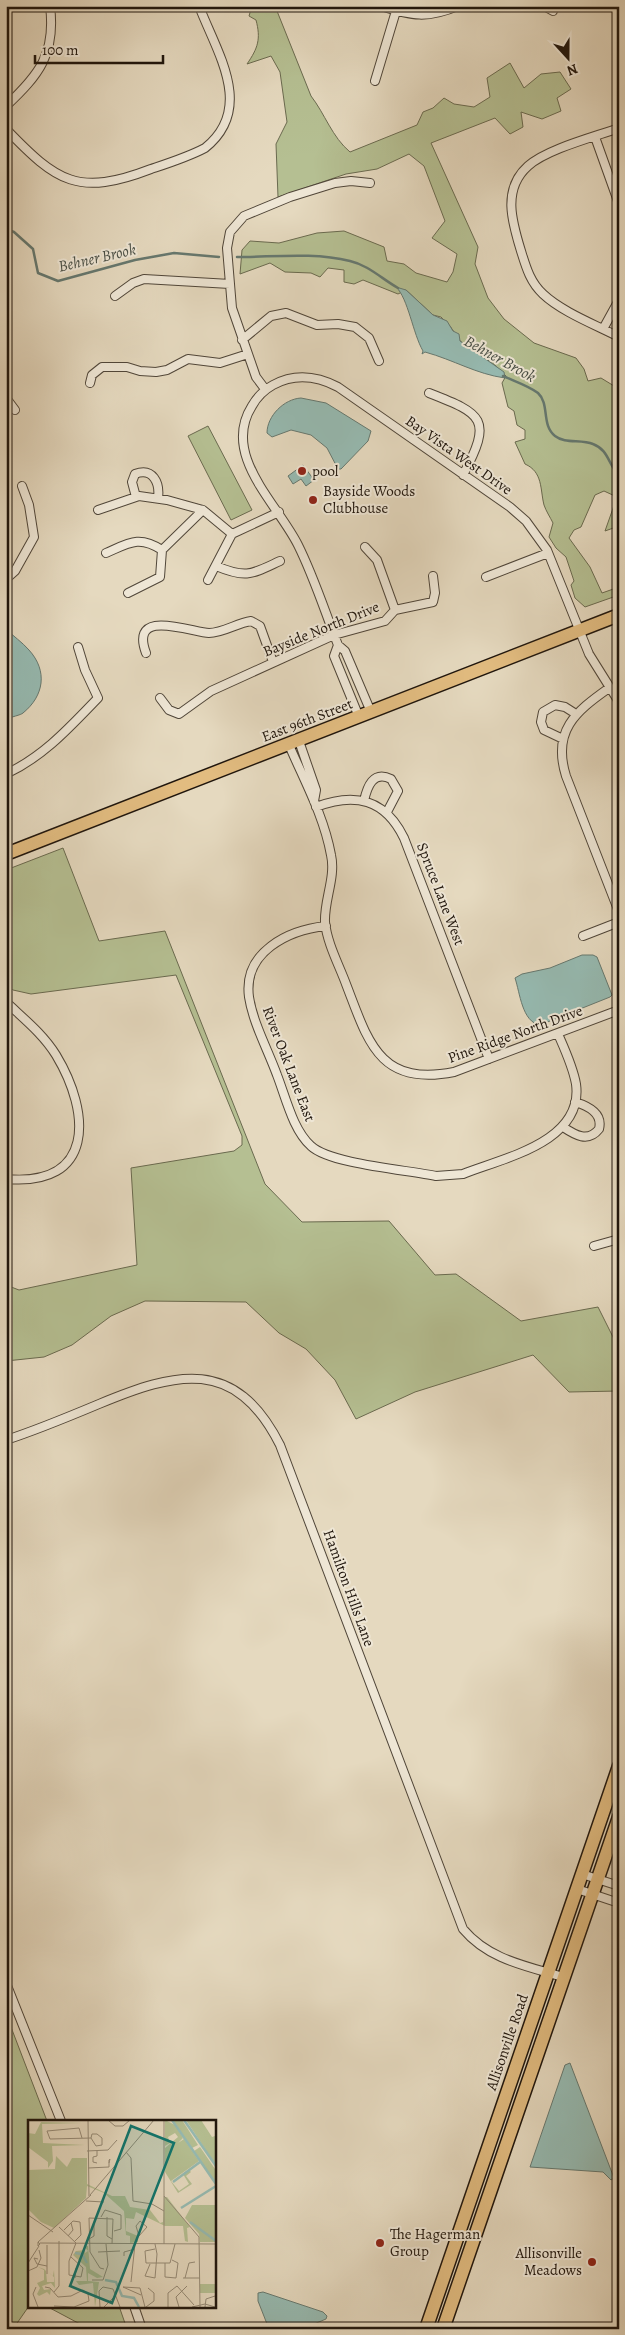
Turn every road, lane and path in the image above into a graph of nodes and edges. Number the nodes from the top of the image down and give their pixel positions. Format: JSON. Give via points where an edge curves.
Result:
{"nodes":[{"id":1,"x":50,"y":6,"type":"edge"},
{"id":2,"x":199,"y":6,"type":"edge"},
{"id":3,"x":380,"y":6,"type":"edge"},
{"id":4,"x":458,"y":6,"type":"edge"},
{"id":5,"x":544,"y":6,"type":"edge"},
{"id":6,"x":396,"y":11,"type":"junction"},
{"id":7,"x":553,"y":11,"type":"dead end"},
{"id":8,"x":375,"y":82,"type":"dead end"},
{"id":9,"x":6,"y":106,"type":"edge"},
{"id":10,"x":619,"y":128,"type":"edge"},
{"id":11,"x":6,"y":129,"type":"edge"},
{"id":12,"x":594,"y":137,"type":"junction"},
{"id":13,"x":370,"y":183,"type":"dead end"},
{"id":14,"x":619,"y":204,"type":"edge"},
{"id":15,"x":230,"y":284,"type":"junction"},
{"id":16,"x":115,"y":296,"type":"dead end"},
{"id":17,"x":619,"y":300,"type":"edge"},
{"id":18,"x":603,"y":329,"type":"junction"},
{"id":19,"x":619,"y":337,"type":"edge"},
{"id":20,"x":242,"y":340,"type":"junction"},
{"id":21,"x":248,"y":354,"type":"junction"},
{"id":22,"x":380,"y":361,"type":"dead end"},
{"id":23,"x":90,"y":383,"type":"dead end"},
{"id":24,"x":265,"y":389,"type":"junction"},
{"id":25,"x":429,"y":393,"type":"dead end"},
{"id":26,"x":6,"y":398,"type":"edge"},
{"id":27,"x":15,"y":410,"type":"dead end"},
{"id":28,"x":463,"y":475,"type":"junction"},
{"id":29,"x":22,"y":486,"type":"dead end"},
{"id":30,"x":136,"y":497,"type":"junction"},
{"id":31,"x":158,"y":498,"type":"junction"},
{"id":32,"x":98,"y":510,"type":"dead end"},
{"id":33,"x":203,"y":510,"type":"junction"},
{"id":34,"x":279,"y":512,"type":"junction"},
{"id":35,"x":232,"y":534,"type":"junction"},
{"id":36,"x":364,"y":547,"type":"dead end"},
{"id":37,"x":162,"y":550,"type":"junction"},
{"id":38,"x":106,"y":553,"type":"dead end"},
{"id":39,"x":548,"y":553,"type":"junction"},
{"id":40,"x":280,"y":561,"type":"dead end"},
{"id":41,"x":216,"y":566,"type":"junction"},
{"id":42,"x":432,"y":576,"type":"dead end"},
{"id":43,"x":486,"y":577,"type":"dead end"},
{"id":44,"x":6,"y":579,"type":"edge"},
{"id":45,"x":208,"y":580,"type":"dead end"},
{"id":46,"x":128,"y":593,"type":"dead end"},
{"id":47,"x":395,"y":610,"type":"junction"},
{"id":48,"x":619,"y":616,"type":"edge"},
{"id":49,"x":578,"y":631,"type":"junction"},
{"id":50,"x":334,"y":635,"type":"junction"},
{"id":51,"x":338,"y":645,"type":"junction"},
{"id":52,"x":78,"y":647,"type":"dead end"},
{"id":53,"x":146,"y":653,"type":"dead end"},
{"id":54,"x":273,"y":662,"type":"junction"},
{"id":55,"x":610,"y":688,"type":"junction"},
{"id":56,"x":160,"y":698,"type":"dead end"},
{"id":57,"x":619,"y":702,"type":"edge"},
{"id":58,"x":371,"y":712,"type":"junction"},
{"id":59,"x":576,"y":714,"type":"junction"},
{"id":60,"x":359,"y":717,"type":"junction"},
{"id":61,"x":563,"y":739,"type":"junction"},
{"id":62,"x":294,"y":743,"type":"junction"},
{"id":63,"x":6,"y":774,"type":"edge"},
{"id":64,"x":364,"y":801,"type":"junction"},
{"id":65,"x":315,"y":804,"type":"junction"},
{"id":66,"x":387,"y":812,"type":"junction"},
{"id":67,"x":6,"y":854,"type":"edge"},
{"id":68,"x":619,"y":912,"type":"edge"},
{"id":69,"x":619,"y":922,"type":"edge"},
{"id":70,"x":326,"y":926,"type":"junction"},
{"id":71,"x":583,"y":936,"type":"dead end"},
{"id":72,"x":6,"y":1002,"type":"edge"},
{"id":73,"x":619,"y":1010,"type":"edge"},
{"id":74,"x":558,"y":1034,"type":"junction"},
{"id":75,"x":489,"y":1060,"type":"junction"},
{"id":76,"x":575,"y":1102,"type":"junction"},
{"id":77,"x":562,"y":1127,"type":"junction"},
{"id":78,"x":6,"y":1179,"type":"edge"},
{"id":79,"x":619,"y":1239,"type":"edge"},
{"id":80,"x":594,"y":1246,"type":"dead end"},
{"id":81,"x":6,"y":1440,"type":"edge"},
{"id":82,"x":619,"y":1766,"type":"edge"},
{"id":83,"x":619,"y":1817,"type":"edge"},
{"id":84,"x":582,"y":1874,"type":"junction"},
{"id":85,"x":597,"y":1880,"type":"junction"},
{"id":86,"x":619,"y":1886,"type":"edge"},
{"id":87,"x":577,"y":1888,"type":"junction"},
{"id":88,"x":592,"y":1894,"type":"junction"},
{"id":89,"x":619,"y":1903,"type":"edge"},
{"id":90,"x":548,"y":1973,"type":"junction"},
{"id":91,"x":564,"y":1977,"type":"junction"},
{"id":92,"x":6,"y":1983,"type":"edge"},
{"id":93,"x":60,"y":2120,"type":"edge"},
{"id":94,"x":135,"y":2308,"type":"edge"},
{"id":95,"x":142,"y":2329,"type":"edge"},
{"id":96,"x":426,"y":2329,"type":"edge"},
{"id":97,"x":444,"y":2329,"type":"edge"}],
"edges":[{"from":1,"to":9,"type":"street","via":[[52,36],[46,58],[32,81]]},
{"from":2,"to":11,"type":"street","via":[[229,86],[231,102],[227,119],[214,140],[197,152],[125,179],[101,183],[78,181],[41,164]]},
{"from":3,"to":6,"type":"street"},
{"from":4,"to":6,"type":"street","via":[[428,15]]},
{"from":5,"to":7,"type":"street"},
{"from":6,"to":8,"type":"street"},
{"from":10,"to":12,"type":"street"},
{"from":12,"to":14,"type":"street"},
{"from":12,"to":18,"type":"street","via":[[540,157],[525,169],[512,195],[511,214],[531,280],[552,301]]},
{"from":13,"to":15,"type":"street","via":[[335,183],[240,218],[227,240]]},
{"from":15,"to":16,"type":"street","via":[[144,280],[132,283]]},
{"from":15,"to":20,"type":"street","via":[[232,308]]},
{"from":17,"to":18,"type":"street"},
{"from":18,"to":19,"type":"street"},
{"from":20,"to":21,"type":"street"},
{"from":20,"to":22,"type":"street","via":[[271,316],[286,313],[317,324],[355,327],[369,338]]},
{"from":21,"to":23,"type":"street","via":[[220,363],[188,359],[156,372],[102,367],[92,375]]},
{"from":21,"to":24,"type":"street","via":[[256,377]]},
{"from":24,"to":28,"type":"street","name":"Bay Vista West Drive","via":[[301,376],[332,383]]},
{"from":24,"to":34,"type":"street","via":[[246,417],[242,444],[249,468]]},
{"from":25,"to":28,"type":"street","via":[[463,406],[476,419],[480,432],[478,444]]},
{"from":26,"to":27,"type":"street"},
{"from":28,"to":39,"type":"street","name":"Bay Vista West Drive","via":[[524,519]]},
{"from":29,"to":44,"type":"street","via":[[29,504],[34,537]]},
{"from":30,"to":31,"type":"street"},
{"from":30,"to":31,"type":"street","via":[[132,478],[143,472],[156,478]]},
{"from":30,"to":32,"type":"street"},
{"from":31,"to":33,"type":"street"},
{"from":33,"to":35,"type":"street"},
{"from":33,"to":37,"type":"street"},
{"from":34,"to":35,"type":"street"},
{"from":34,"to":50,"type":"street","via":[[301,552]]},
{"from":35,"to":41,"type":"street"},
{"from":36,"to":47,"type":"street","via":[[376,560]]},
{"from":37,"to":38,"type":"street","via":[[148,542],[135,541]]},
{"from":37,"to":46,"type":"street","via":[[160,577]]},
{"from":39,"to":43,"type":"street"},
{"from":39,"to":49,"type":"street","name":"Bay Vista West Drive"},
{"from":40,"to":41,"type":"street","via":[[249,574],[234,574]]},
{"from":41,"to":45,"type":"street"},
{"from":42,"to":47,"type":"street","name":"Bayside North Drive","via":[[433,602]]},
{"from":47,"to":50,"type":"street","name":"Bayside North Drive","via":[[385,621]]},
{"from":48,"to":49,"type":"main road","name":"East 96th Street"},
{"from":49,"to":55,"type":"street","name":"Bay Vista West Drive","via":[[598,672]]},
{"from":49,"to":58,"type":"main road","name":"East 96th Street"},
{"from":50,"to":51,"type":"street"},
{"from":50,"to":54,"type":"street","name":"Bayside North Drive"},
{"from":51,"to":58,"type":"street","via":[[345,650]]},
{"from":51,"to":60,"type":"street","via":[[334,656]]},
{"from":52,"to":63,"type":"street","via":[[98,698],[56,742],[28,763]]},
{"from":53,"to":54,"type":"street","via":[[144,638],[153,627],[173,625],[208,633],[251,621],[260,626]]},
{"from":54,"to":56,"type":"street","name":"Bayside North Drive","via":[[211,690],[179,714],[171,712]]},
{"from":55,"to":57,"type":"street","name":"Bay Vista West Drive"},
{"from":55,"to":59,"type":"street"},
{"from":58,"to":60,"type":"main road","name":"East 96th Street"},
{"from":59,"to":61,"type":"street"},
{"from":59,"to":61,"type":"street","via":[[555,705],[543,712],[541,722],[544,730]]},
{"from":60,"to":62,"type":"main road","name":"East 96th Street"},
{"from":61,"to":68,"type":"street","via":[[561,757],[566,776]]},
{"from":62,"to":65,"type":"street"},
{"from":62,"to":65,"type":"street","via":[[316,790]]},
{"from":62,"to":67,"type":"main road","name":"East 96th Street"},
{"from":64,"to":65,"type":"street","via":[[337,800]]},
{"from":64,"to":66,"type":"street"},
{"from":64,"to":66,"type":"street","via":[[372,779],[381,776],[391,779],[398,791]]},
{"from":65,"to":70,"type":"street","via":[[332,856]]},
{"from":66,"to":75,"type":"street","name":"Spruce Lane West","via":[[404,838]]},
{"from":69,"to":71,"type":"street"},
{"from":70,"to":75,"type":"street","name":"Pine Ridge North Drive","via":[[369,1042],[390,1064],[432,1076]]},
{"from":70,"to":77,"type":"street","name":"River Oak Lane East","via":[[291,934],[274,943],[263,952],[249,981],[252,1011],[304,1138],[322,1154],[450,1176],[463,1174],[546,1141]]},
{"from":72,"to":78,"type":"street","via":[[41,1034],[55,1054],[73,1092],[80,1132],[77,1147],[60,1170],[27,1181]]},
{"from":73,"to":74,"type":"street","name":"Pine Ridge North Drive"},
{"from":74,"to":75,"type":"street","name":"Pine Ridge North Drive"},
{"from":74,"to":76,"type":"street","via":[[574,1078]]},
{"from":76,"to":77,"type":"street"},
{"from":76,"to":77,"type":"street","via":[[595,1111],[599,1119],[598,1129],[592,1136],[582,1137]]},
{"from":79,"to":80,"type":"street"},
{"from":81,"to":90,"type":"street","name":"Hamilton Hills Lane","via":[[163,1380],[197,1377],[219,1383],[235,1390],[259,1410],[280,1445],[463,1929],[492,1954]]},
{"from":82,"to":84,"type":"main road","name":"Allisonville Road"},
{"from":83,"to":85,"type":"main road"},
{"from":84,"to":85,"type":"street"},
{"from":84,"to":87,"type":"main road","name":"Allisonville Road"},
{"from":85,"to":86,"type":"street"},
{"from":85,"to":88,"type":"main road"},
{"from":87,"to":88,"type":"street"},
{"from":87,"to":90,"type":"main road","name":"Allisonville Road"},
{"from":88,"to":89,"type":"street"},
{"from":88,"to":91,"type":"main road"},
{"from":90,"to":91,"type":"street","name":"Hamilton Hills Lane"},
{"from":90,"to":96,"type":"main road","name":"Allisonville Road"},
{"from":91,"to":97,"type":"main road"},
{"from":92,"to":93,"type":"street"},
{"from":94,"to":95,"type":"street"}]}
